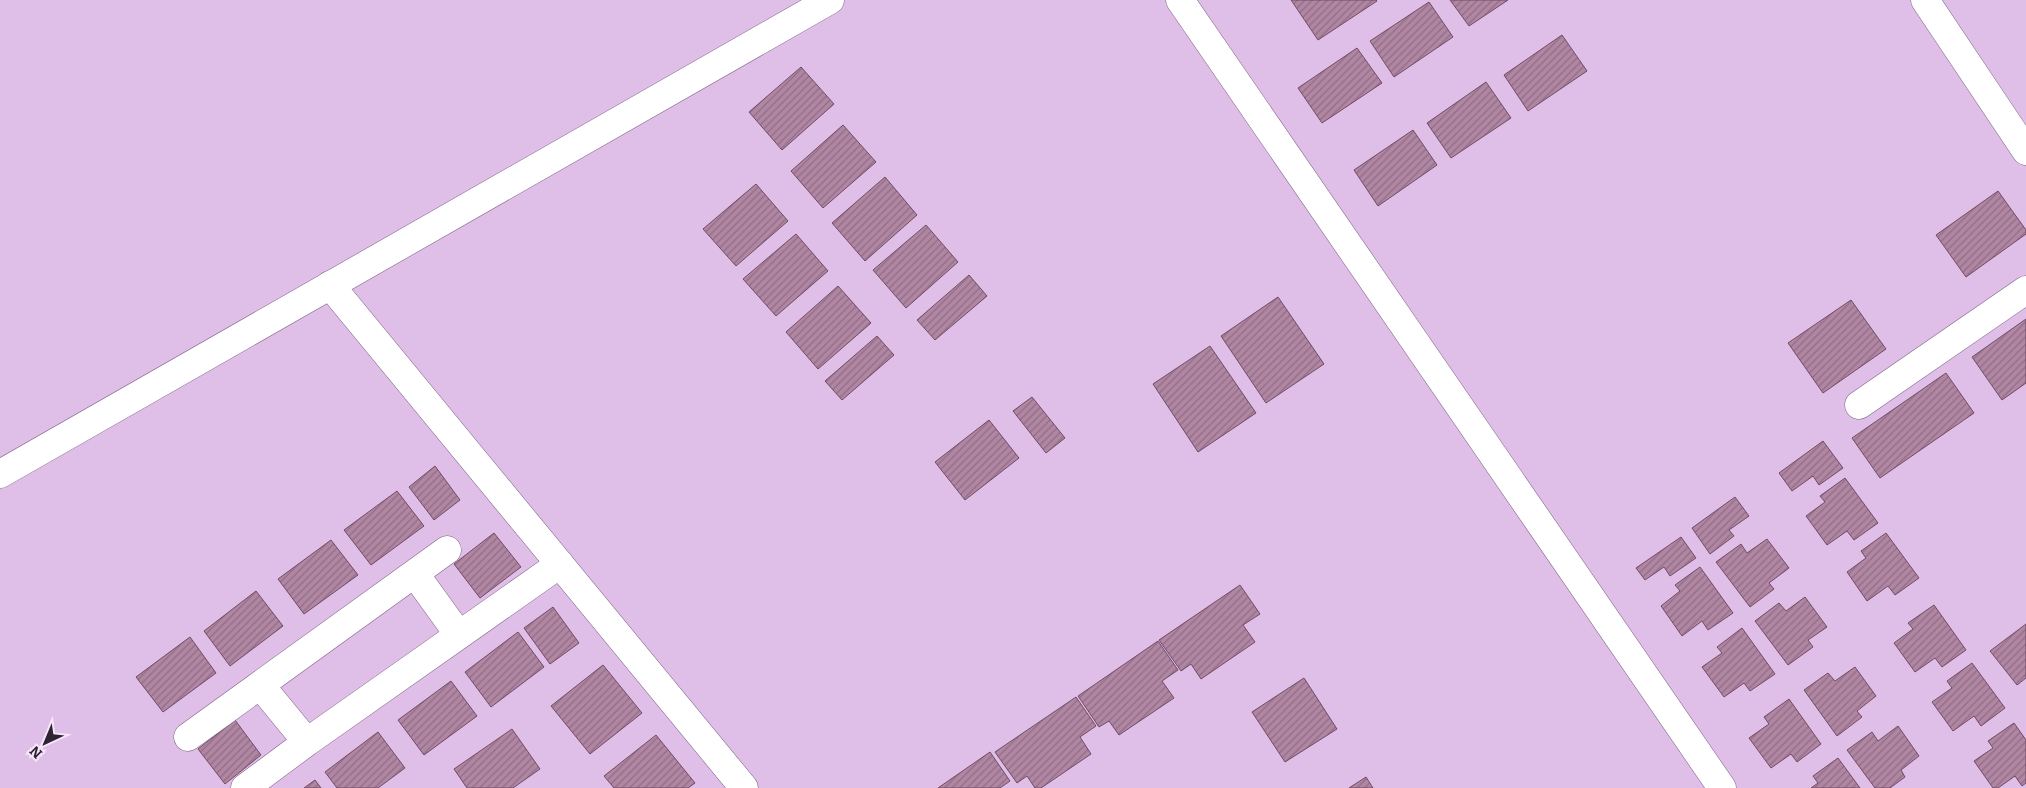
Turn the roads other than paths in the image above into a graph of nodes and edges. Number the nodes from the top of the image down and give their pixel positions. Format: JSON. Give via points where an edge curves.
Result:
{"nodes":[{"id":1,"x":830,"y":0,"type":"edge"},
{"id":2,"x":1180,"y":0,"type":"edge"},
{"id":3,"x":1924,"y":0,"type":"edge"},
{"id":4,"x":2026,"y":151,"type":"edge"},
{"id":5,"x":330,"y":285,"type":"junction"},
{"id":6,"x":2026,"y":290,"type":"edge"},
{"id":7,"x":1859,"y":405,"type":"dead end"},
{"id":8,"x":0,"y":474,"type":"edge"},
{"id":9,"x":447,"y":550,"type":"dead end"},
{"id":10,"x":560,"y":564,"type":"junction"},
{"id":11,"x":415,"y":574,"type":"junction"},
{"id":12,"x":459,"y":635,"type":"junction"},
{"id":13,"x":260,"y":685,"type":"junction"},
{"id":14,"x":188,"y":736,"type":"dead end"},
{"id":15,"x":308,"y":742,"type":"junction"},
{"id":16,"x":245,"y":788,"type":"edge"},
{"id":17,"x":744,"y":788,"type":"edge"},
{"id":18,"x":1722,"y":788,"type":"edge"}],
"edges":[{"from":1,"to":5,"type":"street"},
{"from":2,"to":18,"type":"street"},
{"from":3,"to":4,"type":"street"},
{"from":5,"to":8,"type":"street"},
{"from":5,"to":10,"type":"street"},
{"from":6,"to":7,"type":"street"},
{"from":9,"to":11,"type":"street"},
{"from":10,"to":12,"type":"street"},
{"from":10,"to":17,"type":"street"},
{"from":11,"to":12,"type":"street"},
{"from":11,"to":13,"type":"street"},
{"from":12,"to":15,"type":"street"},
{"from":13,"to":14,"type":"street"},
{"from":13,"to":15,"type":"street"},
{"from":15,"to":16,"type":"street"}]}
